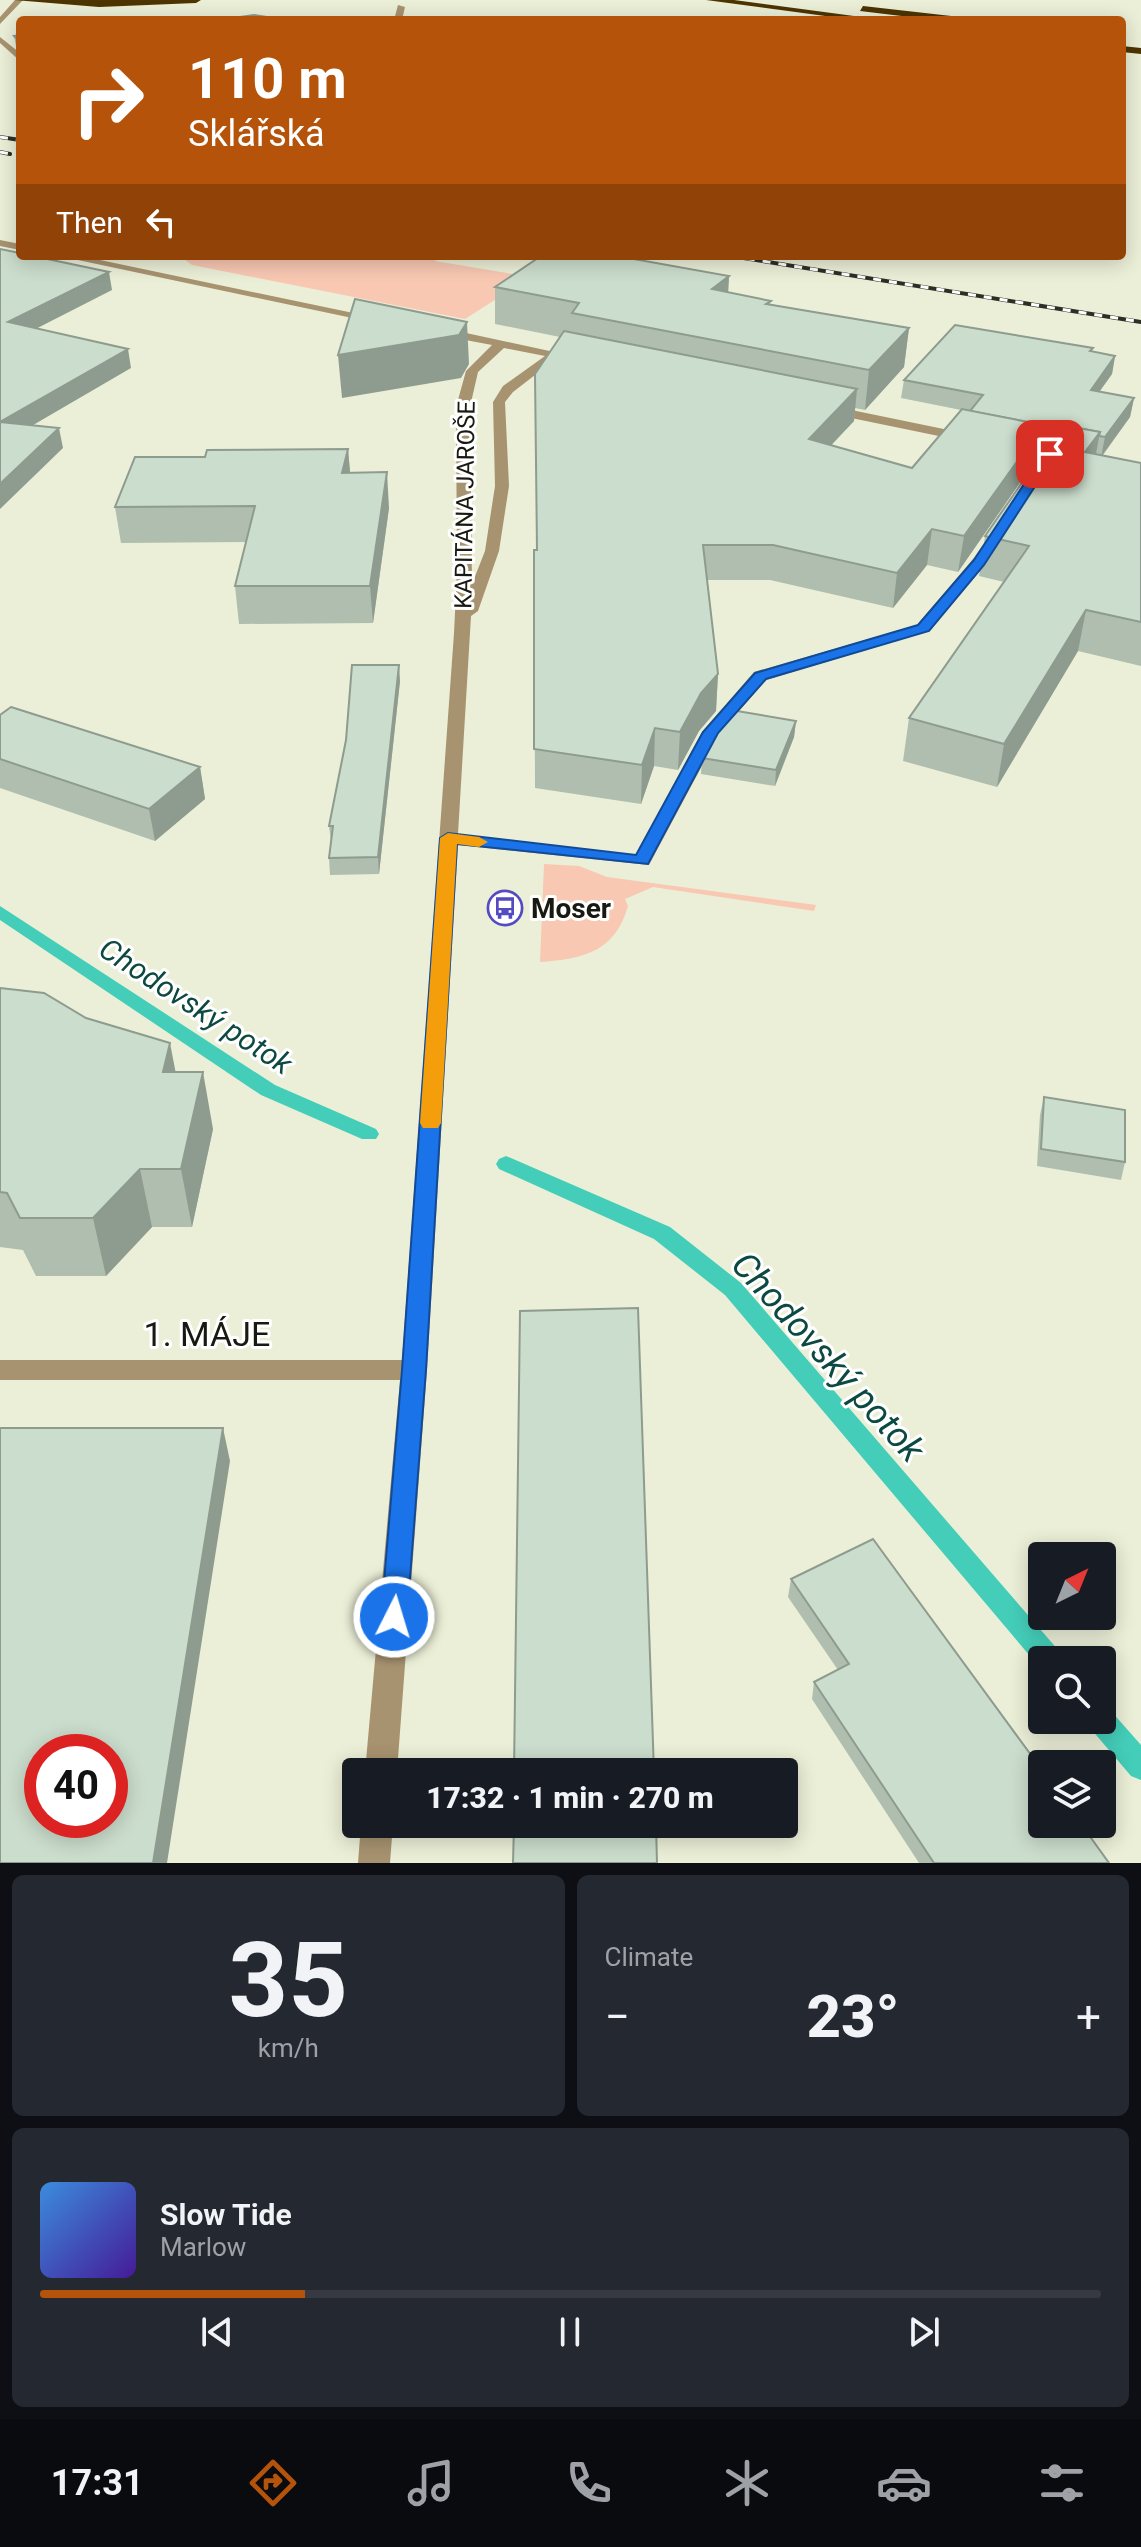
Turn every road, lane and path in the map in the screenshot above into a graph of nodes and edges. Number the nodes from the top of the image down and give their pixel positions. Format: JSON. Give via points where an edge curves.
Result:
{"nodes":[{"id":1,"x":19,"y":0,"type":"edge"},
{"id":2,"x":172,"y":0,"type":"edge"},
{"id":3,"x":196,"y":0,"type":"edge"},
{"id":4,"x":711,"y":0,"type":"edge"},
{"id":5,"x":794,"y":0,"type":"edge"},
{"id":6,"x":150,"y":2,"type":"junction"},
{"id":7,"x":401,"y":7,"type":"dead end"},
{"id":8,"x":399,"y":16,"type":"edge"},
{"id":9,"x":845,"y":16,"type":"edge"},
{"id":10,"x":927,"y":16,"type":"edge"},
{"id":11,"x":0,"y":22,"type":"edge"},
{"id":12,"x":0,"y":39,"type":"edge"},
{"id":13,"x":16,"y":54,"type":"edge"},
{"id":14,"x":85,"y":260,"type":"edge"},
{"id":15,"x":119,"y":260,"type":"edge"},
{"id":16,"x":110,"y":265,"type":"junction"},
{"id":17,"x":386,"y":321,"type":"edge"},
{"id":18,"x":430,"y":330,"type":"edge"},
{"id":19,"x":502,"y":343,"type":"junction"},
{"id":20,"x":555,"y":354,"type":"junction"},
{"id":21,"x":593,"y":362,"type":"edge"},
{"id":22,"x":816,"y":407,"type":"edge"},
{"id":23,"x":988,"y":442,"type":"edge"},
{"id":24,"x":1004,"y":524,"type":"edge"},
{"id":25,"x":462,"y":633,"type":"junction"},
{"id":26,"x":448,"y":838,"type":"junction"},
{"id":27,"x":0,"y":1370,"type":"edge"},
{"id":28,"x":414,"y":1370,"type":"junction"},
{"id":29,"x":382,"y":1758,"type":"edge"},
{"id":30,"x":376,"y":1838,"type":"edge"},
{"id":31,"x":374,"y":1863,"type":"edge"}],
"edges":[{"from":1,"to":6,"type":"highway"},
{"from":1,"to":11,"type":"street"},
{"from":2,"to":6,"type":"highway"},
{"from":3,"to":6,"type":"highway"},
{"from":4,"to":9,"type":"highway"},
{"from":5,"to":10,"type":"highway"},
{"from":7,"to":8,"type":"street"},
{"from":12,"to":13,"type":"street"},
{"from":14,"to":16,"type":"street"},
{"from":15,"to":16,"type":"street"},
{"from":16,"to":17,"type":"street"},
{"from":18,"to":19,"type":"street"},
{"from":19,"to":20,"type":"street"},
{"from":19,"to":25,"type":"street","name":"KAPITÁNA JAROŠE","via":[[472,371],[463,407]]},
{"from":20,"to":21,"type":"street"},
{"from":20,"to":25,"type":"street","name":"KAPITÁNA JAROŠE","via":[[508,389],[499,402],[502,486],[492,551]]},
{"from":22,"to":23,"type":"street"},
{"from":24,"to":26,"type":"street","via":[[923,628],[760,676],[711,732],[642,861]]},
{"from":25,"to":26,"type":"street","name":"KAPITÁNA JAROŠE"},
{"from":26,"to":28,"type":"street","name":"KAPITÁNA JAROŠE"},
{"from":27,"to":28,"type":"street","name":"1. MÁJE"},
{"from":28,"to":29,"type":"street","name":"KAPITÁNA JAROŠE"},
{"from":30,"to":31,"type":"street"}]}
